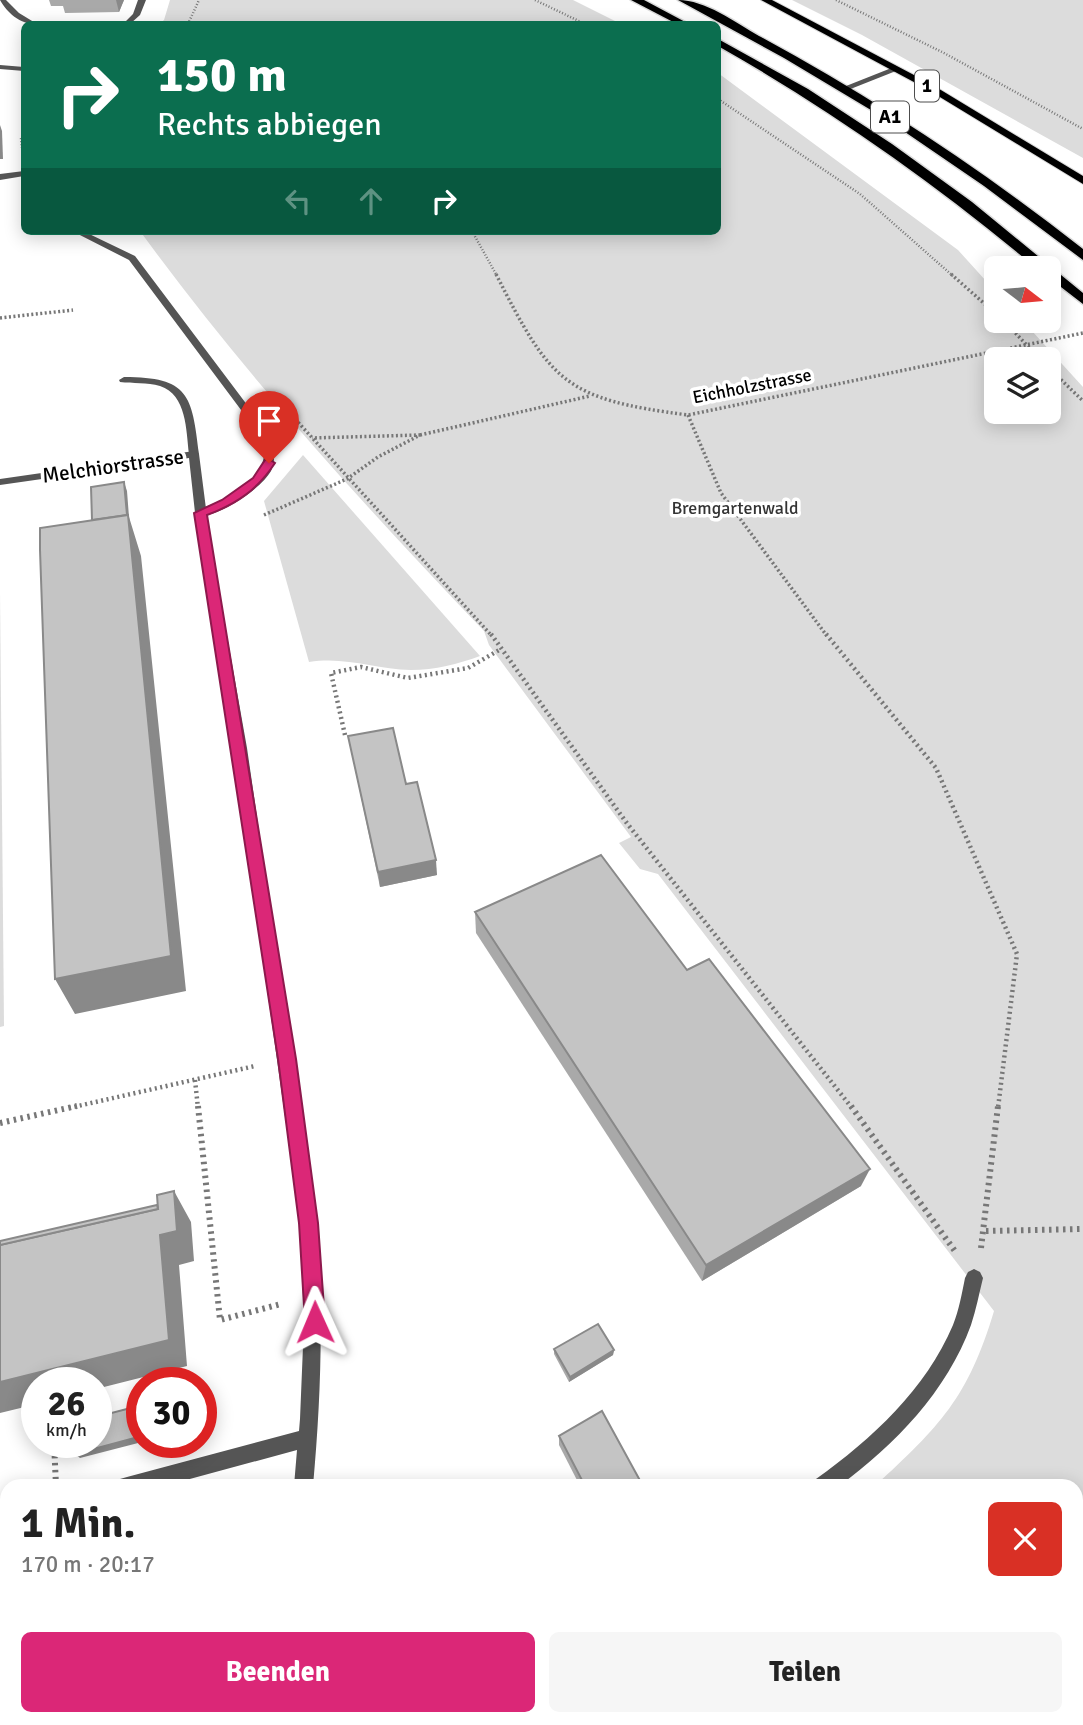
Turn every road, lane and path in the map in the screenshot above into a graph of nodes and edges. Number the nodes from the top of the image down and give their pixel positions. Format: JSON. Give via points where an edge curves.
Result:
{"nodes":[{"id":1,"x":2,"y":0,"type":"edge"},
{"id":2,"x":142,"y":0,"type":"edge"},
{"id":3,"x":199,"y":0,"type":"edge"},
{"id":4,"x":535,"y":0,"type":"edge"},
{"id":5,"x":636,"y":0,"type":"edge"},
{"id":6,"x":682,"y":0,"type":"edge"},
{"id":7,"x":765,"y":0,"type":"edge"},
{"id":8,"x":836,"y":0,"type":"edge"},
{"id":9,"x":27,"y":21,"type":"edge"},
{"id":10,"x":129,"y":21,"type":"edge"},
{"id":11,"x":189,"y":21,"type":"edge"},
{"id":12,"x":579,"y":21,"type":"edge"},
{"id":13,"x":678,"y":21,"type":"edge"},
{"id":14,"x":721,"y":21,"type":"edge"},
{"id":15,"x":721,"y":21,"type":"edge"},
{"id":16,"x":721,"y":44,"type":"edge"},
{"id":17,"x":0,"y":67,"type":"edge"},
{"id":18,"x":21,"y":69,"type":"edge"},
{"id":19,"x":897,"y":69,"type":"junction"},
{"id":20,"x":845,"y":88,"type":"junction"},
{"id":21,"x":721,"y":101,"type":"edge"},
{"id":22,"x":1083,"y":129,"type":"edge"},
{"id":23,"x":21,"y":174,"type":"edge"},
{"id":24,"x":0,"y":177,"type":"edge"},
{"id":25,"x":1083,"y":181,"type":"edge"},
{"id":26,"x":84,"y":235,"type":"edge"},
{"id":27,"x":474,"y":235,"type":"edge"},
{"id":28,"x":1030,"y":256,"type":"edge"},
{"id":29,"x":1083,"y":256,"type":"edge"},
{"id":30,"x":1061,"y":281,"type":"edge"},
{"id":31,"x":1083,"y":300,"type":"edge"},
{"id":32,"x":984,"y":303,"type":"edge"},
{"id":33,"x":73,"y":310,"type":"dead end"},
{"id":34,"x":0,"y":318,"type":"edge"},
{"id":35,"x":1015,"y":333,"type":"edge"},
{"id":36,"x":1083,"y":333,"type":"edge"},
{"id":37,"x":1027,"y":345,"type":"junction"},
{"id":38,"x":124,"y":380,"type":"dead end"},
{"id":39,"x":1061,"y":380,"type":"edge"},
{"id":40,"x":590,"y":396,"type":"junction"},
{"id":41,"x":274,"y":397,"type":"dead end"},
{"id":42,"x":1083,"y":401,"type":"edge"},
{"id":43,"x":688,"y":415,"type":"junction"},
{"id":44,"x":420,"y":435,"type":"junction"},
{"id":45,"x":311,"y":438,"type":"junction"},
{"id":46,"x":194,"y":454,"type":"junction"},
{"id":47,"x":347,"y":479,"type":"junction"},
{"id":48,"x":0,"y":482,"type":"edge"},
{"id":49,"x":201,"y":513,"type":"junction"},
{"id":50,"x":204,"y":540,"type":"junction"},
{"id":51,"x":502,"y":649,"type":"junction"},
{"id":52,"x":345,"y":735,"type":"edge"},
{"id":53,"x":287,"y":1059,"type":"junction"},
{"id":54,"x":195,"y":1080,"type":"junction"},
{"id":55,"x":0,"y":1123,"type":"edge"},
{"id":56,"x":1083,"y":1229,"type":"edge"},
{"id":57,"x":986,"y":1231,"type":"junction"},
{"id":58,"x":974,"y":1278,"type":"junction"},
{"id":59,"x":315,"y":1295,"type":"junction"},
{"id":60,"x":308,"y":1438,"type":"junction"},
{"id":61,"x":55,"y":1458,"type":"edge"},
{"id":62,"x":56,"y":1479,"type":"edge"},
{"id":63,"x":153,"y":1479,"type":"edge"},
{"id":64,"x":304,"y":1479,"type":"edge"},
{"id":65,"x":833,"y":1479,"type":"edge"}],
"edges":[{"from":1,"to":9,"type":"street"},
{"from":2,"to":10,"type":"street"},
{"from":3,"to":11,"type":"path"},
{"from":4,"to":12,"type":"path"},
{"from":5,"to":13,"type":"highway"},
{"from":6,"to":15,"type":"highway","number":"A1"},
{"from":7,"to":19,"type":"main road","number":"1"},
{"from":8,"to":22,"type":"path"},
{"from":14,"to":20,"type":"highway","number":"A1"},
{"from":16,"to":28,"type":"highway","number":"A1","via":[[890,149]]},
{"from":17,"to":18,"type":"street"},
{"from":19,"to":20,"type":"street"},
{"from":19,"to":25,"type":"main road","number":"1"},
{"from":20,"to":29,"type":"highway","number":"A1","via":[[982,179]]},
{"from":21,"to":32,"type":"path","via":[[860,194]]},
{"from":23,"to":24,"type":"street"},
{"from":26,"to":49,"type":"street","via":[[132,258],[267,438],[269,463],[257,480],[226,503]]},
{"from":27,"to":40,"type":"path","name":"Eichholzstrasse","via":[[536,354],[557,377]]},
{"from":30,"to":31,"type":"highway","number":"A1"},
{"from":33,"to":34,"type":"path"},
{"from":35,"to":37,"type":"path"},
{"from":36,"to":37,"type":"path","name":"Eichholzstrasse"},
{"from":37,"to":43,"type":"path","name":"Eichholzstrasse"},
{"from":38,"to":46,"type":"street","via":[[155,382],[181,393],[188,406]]},
{"from":39,"to":42,"type":"path"},
{"from":40,"to":43,"type":"path","name":"Eichholzstrasse"},
{"from":40,"to":44,"type":"path"},
{"from":41,"to":45,"type":"path"},
{"from":43,"to":57,"type":"path","via":[[721,493],[803,606],[936,768],[1017,954]]},
{"from":44,"to":45,"type":"path"},
{"from":44,"to":47,"type":"path"},
{"from":45,"to":47,"type":"path"},
{"from":46,"to":48,"type":"street","name":"Melchiorstrasse"},
{"from":46,"to":49,"type":"street","name":"Melchiorstrasse"},
{"from":47,"to":50,"type":"path"},
{"from":47,"to":51,"type":"path"},
{"from":49,"to":50,"type":"street","name":"Melchiorstrasse"},
{"from":50,"to":53,"type":"street","name":"Melchiorstrasse"},
{"from":51,"to":52,"type":"path","via":[[468,668],[408,678],[361,667],[331,673]]},
{"from":51,"to":58,"type":"path","via":[[626,822],[839,1089]]},
{"from":53,"to":54,"type":"path"},
{"from":53,"to":59,"type":"street","name":"Melchiorstrasse"},
{"from":54,"to":55,"type":"path"},
{"from":54,"to":59,"type":"path","via":[[220,1320]]},
{"from":56,"to":57,"type":"path"},
{"from":57,"to":58,"type":"path"},
{"from":58,"to":65,"type":"street","via":[[961,1328],[938,1372],[906,1413]]},
{"from":59,"to":60,"type":"street","name":"Melchiorstrasse"},
{"from":60,"to":63,"type":"street"},
{"from":60,"to":64,"type":"street","name":"Melchiorstrasse"},
{"from":61,"to":62,"type":"path"}]}
